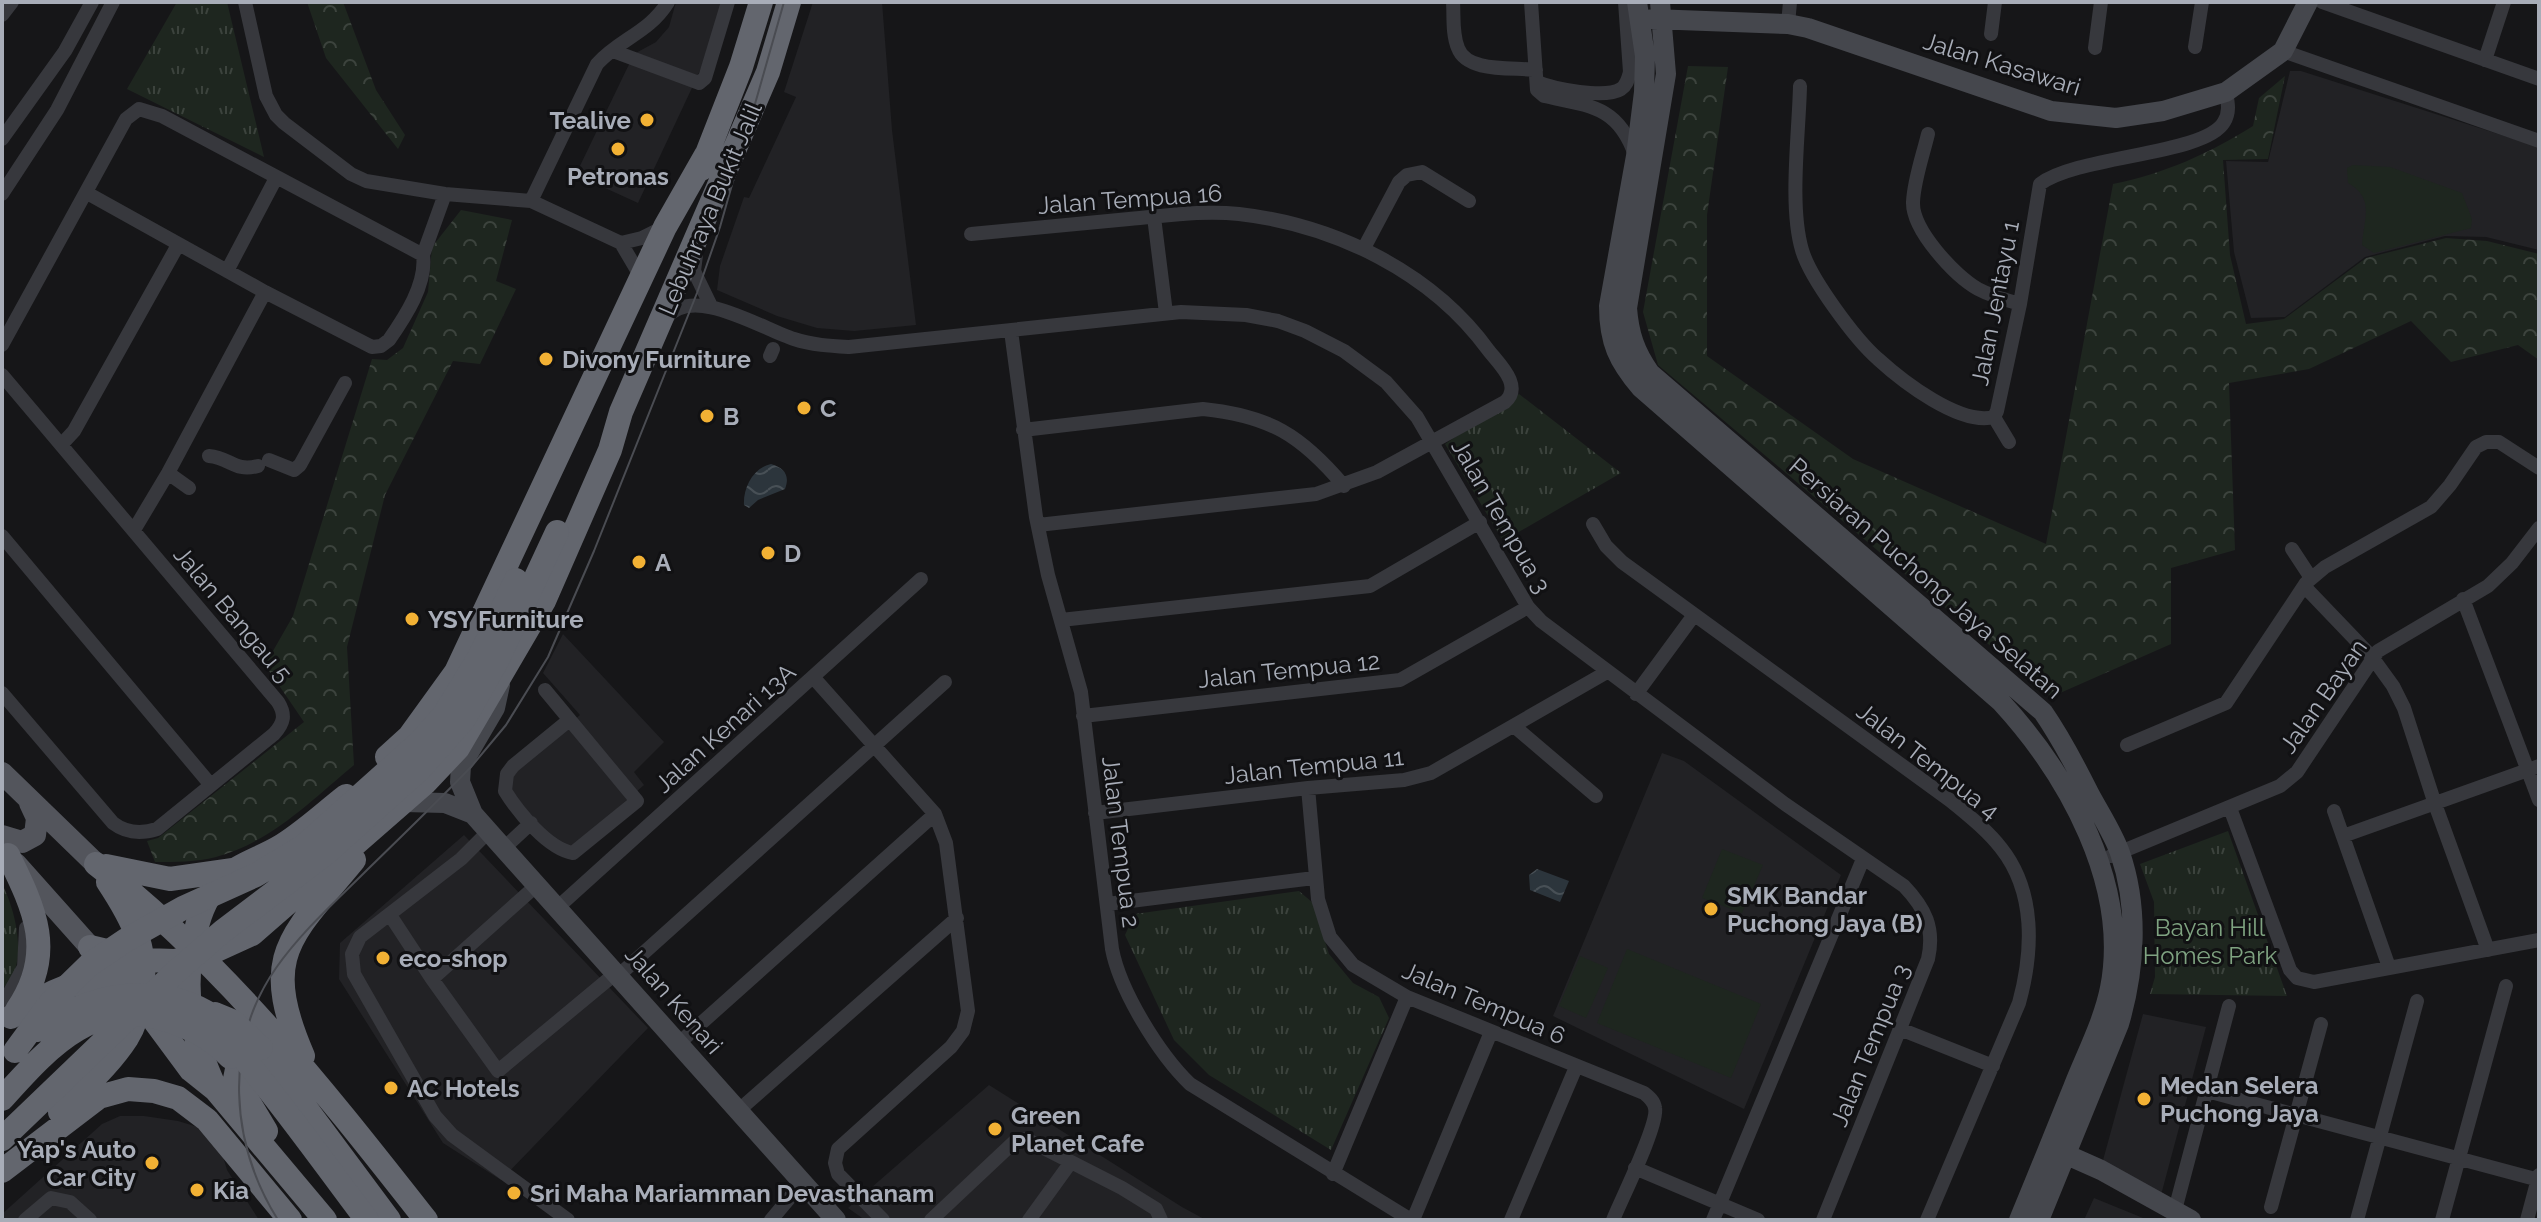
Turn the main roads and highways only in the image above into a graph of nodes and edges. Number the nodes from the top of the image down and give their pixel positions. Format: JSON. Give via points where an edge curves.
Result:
{"nodes":[{"id":1,"x":761,"y":2,"type":"edge"},
{"id":2,"x":789,"y":2,"type":"edge"},
{"id":3,"x":2308,"y":2,"type":"edge"},
{"id":4,"x":1638,"y":11,"type":"edge"},
{"id":5,"x":1662,"y":11,"type":"edge"},
{"id":6,"x":706,"y":155,"type":"junction"},
{"id":7,"x":621,"y":412,"type":"junction"},
{"id":8,"x":503,"y":673,"type":"junction"},
{"id":9,"x":2,"y":773,"type":"edge"},
{"id":10,"x":27,"y":798,"type":"junction"},
{"id":11,"x":404,"y":802,"type":"junction"},
{"id":12,"x":473,"y":814,"type":"junction"},
{"id":13,"x":371,"y":831,"type":"junction"},
{"id":14,"x":3,"y":851,"type":"edge"},
{"id":15,"x":96,"y":864,"type":"junction"},
{"id":16,"x":233,"y":870,"type":"junction"},
{"id":17,"x":252,"y":934,"type":"junction"},
{"id":18,"x":90,"y":947,"type":"junction"},
{"id":19,"x":191,"y":961,"type":"junction"},
{"id":20,"x":144,"y":968,"type":"junction"},
{"id":21,"x":118,"y":976,"type":"junction"},
{"id":22,"x":140,"y":1003,"type":"junction"},
{"id":23,"x":209,"y":1014,"type":"junction"},
{"id":24,"x":5,"y":1017,"type":"edge"},
{"id":25,"x":279,"y":1039,"type":"junction"},
{"id":26,"x":9,"y":1058,"type":"edge"},
{"id":27,"x":310,"y":1074,"type":"junction"},
{"id":28,"x":2,"y":1087,"type":"edge"},
{"id":29,"x":216,"y":1090,"type":"junction"},
{"id":30,"x":2,"y":1099,"type":"edge"},
{"id":31,"x":2,"y":1139,"type":"edge"},
{"id":32,"x":2058,"y":1151,"type":"junction"},
{"id":33,"x":274,"y":1160,"type":"junction"},
{"id":34,"x":7,"y":1168,"type":"edge"},
{"id":35,"x":2183,"y":1215,"type":"edge"},
{"id":36,"x":290,"y":1220,"type":"edge"},
{"id":37,"x":325,"y":1220,"type":"edge"},
{"id":38,"x":349,"y":1220,"type":"edge"},
{"id":39,"x":367,"y":1220,"type":"edge"},
{"id":40,"x":389,"y":1220,"type":"edge"},
{"id":41,"x":426,"y":1220,"type":"edge"},
{"id":42,"x":836,"y":1220,"type":"edge"},
{"id":43,"x":2019,"y":1220,"type":"edge"},
{"id":44,"x":2039,"y":1220,"type":"edge"}],
"edges":[{"from":1,"to":6,"type":"highway","name":"Lebuhraya Bukit Jalil"},
{"from":2,"to":7,"type":"highway","name":"Lebuhraya Bukit Jalil","via":[[768,72]]},
{"from":3,"to":5,"type":"main road","name":"Jalan Kasawari","via":[[2283,51],[2226,92],[2116,118],[2051,111],[1788,24]]},
{"from":4,"to":5,"type":"main road","name":"Jalan Kasawari"},
{"from":4,"to":32,"type":"main road","name":"Persiaran Puchong Jaya Selatan","via":[[1644,92],[1609,306],[1616,353],[1653,398],[2001,702],[2043,754],[2100,861],[2113,927],[2110,989]]},
{"from":5,"to":32,"type":"main road","name":"Persiaran Puchong Jaya Selatan","via":[[1666,74],[1627,308],[1635,353],[1650,373],[2043,712],[2120,853],[2132,926],[2129,990],[2119,1024]]},
{"from":6,"to":16,"type":"highway","via":[[665,227],[448,686],[409,737],[346,796],[279,847]]},
{"from":6,"to":26,"type":"highway","bridge":true,"via":[[691,203],[516,580],[444,715],[304,846],[183,908],[89,965],[51,1002]]},
{"from":7,"to":8,"type":"highway","via":[[610,450],[544,601]]},
{"from":7,"to":31,"type":"highway","bridge":true,"via":[[599,444],[497,661],[464,719],[420,769],[325,854],[179,969]]},
{"from":8,"to":11,"type":"highway","via":[[458,748]]},
{"from":8,"to":12,"type":"main road","name":"Jalan Kenari","via":[[495,708],[461,766],[460,782]]},
{"from":9,"to":10,"type":"main road"},
{"from":10,"to":14,"type":"main road","via":[[37,818],[35,835]]},
{"from":10,"to":15,"type":"main road"},
{"from":11,"to":12,"type":"main road","via":[[445,803]]},
{"from":11,"to":13,"type":"highway"},
{"from":12,"to":42,"type":"main road","name":"Jalan Kenari"},
{"from":13,"to":17,"type":"highway"},
{"from":13,"to":27,"type":"highway","via":[[362,852],[287,947],[283,994]]},
{"from":14,"to":18,"type":"main road"},
{"from":14,"to":24,"type":"highway","via":[[26,889],[38,949],[32,983]]},
{"from":15,"to":16,"type":"highway","via":[[170,879]]},
{"from":15,"to":19,"type":"highway","via":[[131,891]]},
{"from":15,"to":20,"type":"highway","via":[[126,909]]},
{"from":16,"to":17,"type":"highway","via":[[218,904],[235,926]]},
{"from":16,"to":19,"type":"highway","via":[[209,894]]},
{"from":17,"to":19,"type":"highway"},
{"from":18,"to":20,"type":"highway"},
{"from":18,"to":21,"type":"highway"},
{"from":19,"to":20,"type":"highway"},
{"from":19,"to":25,"type":"highway","via":[[243,1000]]},
{"from":19,"to":29,"type":"highway","via":[[191,1019]]},
{"from":20,"to":21,"type":"highway"},
{"from":20,"to":22,"type":"highway"},
{"from":21,"to":22,"type":"highway"},
{"from":21,"to":24,"type":"highway","via":[[70,984]]},
{"from":22,"to":29,"type":"highway","via":[[191,1070]]},
{"from":22,"to":34,"type":"highway","via":[[121,1047]]},
{"from":23,"to":26,"type":"highway","bridge":true,"via":[[173,1000],[105,997],[65,1012]]},
{"from":23,"to":39,"type":"highway","bridge":true},
{"from":23,"to":40,"type":"highway","bridge":true,"via":[[232,1021],[252,1038]]},
{"from":25,"to":27,"type":"highway"},
{"from":25,"to":33,"type":"highway","via":[[256,1039],[235,1070],[239,1089],[263,1124]]},
{"from":27,"to":41,"type":"highway"},
{"from":28,"to":34,"type":"highway","via":[[26,1108],[28,1119]]},
{"from":29,"to":33,"type":"highway"},
{"from":30,"to":38,"type":"highway","bridge":true,"via":[[79,1027],[116,1014],[161,1018],[199,1032],[234,1062]]},
{"from":32,"to":35,"type":"main road"},
{"from":32,"to":43,"type":"main road","name":"Persiaran Puchong Jaya Selatan"},
{"from":32,"to":44,"type":"main road","name":"Persiaran Puchong Jaya Selatan"},
{"from":33,"to":37,"type":"highway"},
{"from":34,"to":36,"type":"highway","via":[[99,1097],[128,1089],[154,1091],[178,1098],[207,1120]]}]}
